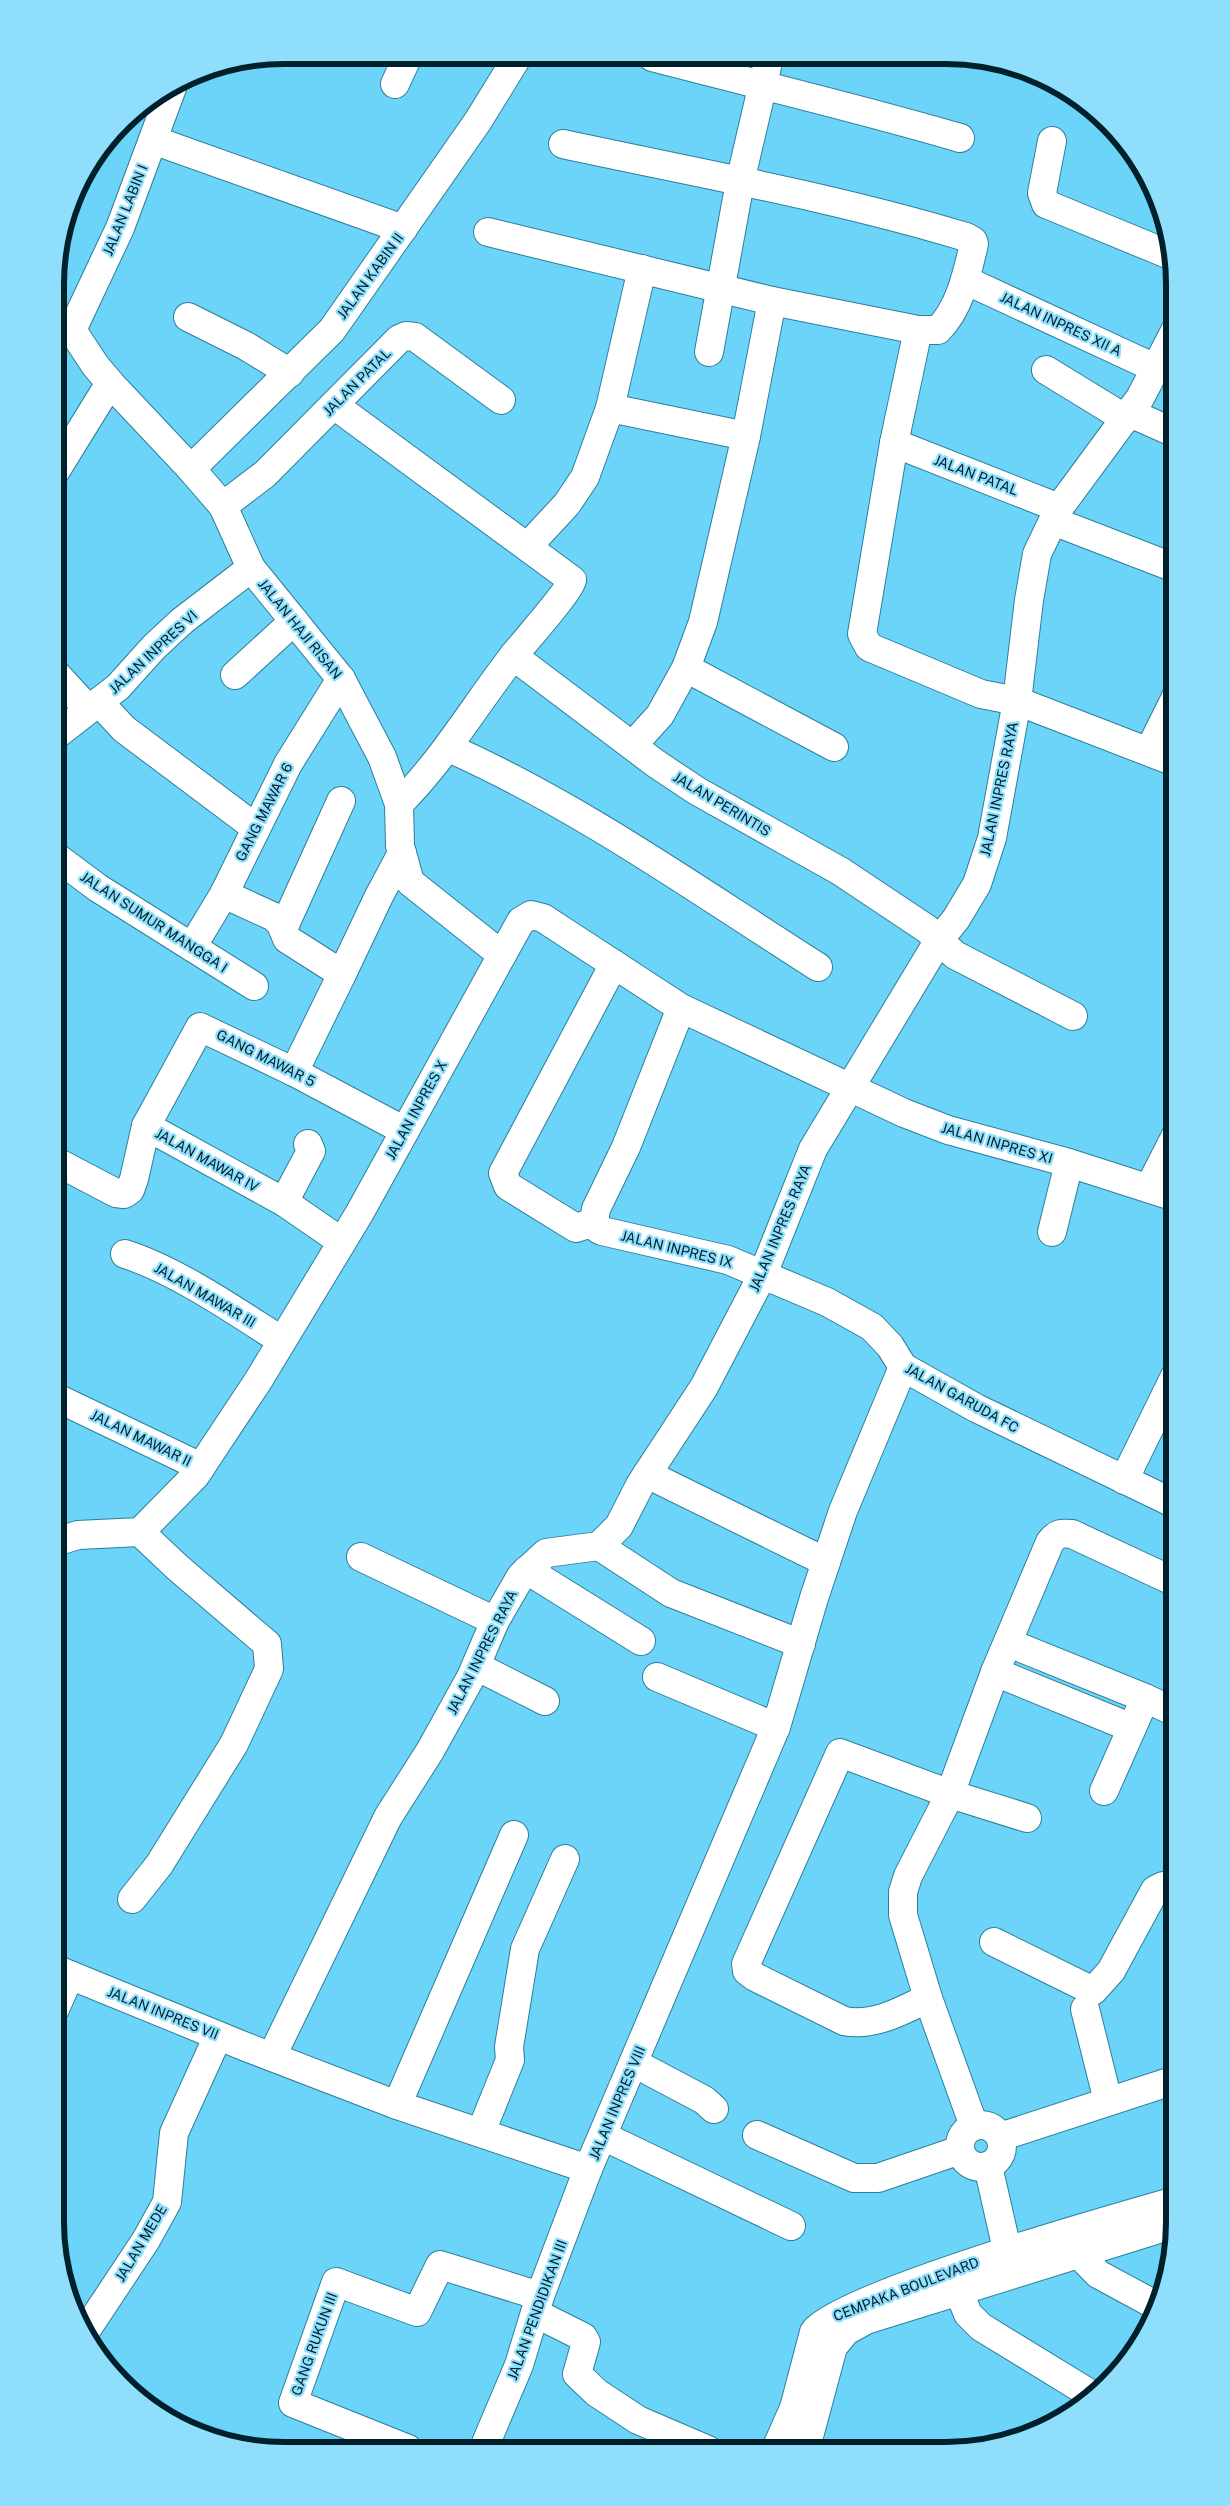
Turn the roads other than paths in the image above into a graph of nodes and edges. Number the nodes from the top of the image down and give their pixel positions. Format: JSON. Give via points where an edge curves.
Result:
{"nodes":[{"id":1,"x":404,"y":64,"type":"edge"},
{"id":2,"x":513,"y":64,"type":"edge"},
{"id":3,"x":679,"y":64,"type":"edge"},
{"id":4,"x":768,"y":64,"type":"edge"},
{"id":5,"x":395,"y":84,"type":"dead end"},
{"id":6,"x":762,"y":86,"type":"junction"},
{"id":7,"x":169,"y":96,"type":"edge"},
{"id":8,"x":960,"y":138,"type":"dead end"},
{"id":9,"x":153,"y":140,"type":"junction"},
{"id":10,"x":1052,"y":141,"type":"dead end"},
{"id":11,"x":563,"y":144,"type":"dead end"},
{"id":12,"x":740,"y":182,"type":"junction"},
{"id":13,"x":404,"y":229,"type":"junction"},
{"id":14,"x":488,"y":232,"type":"dead end"},
{"id":15,"x":1164,"y":252,"type":"edge"},
{"id":16,"x":642,"y":269,"type":"junction"},
{"id":17,"x":965,"y":280,"type":"junction"},
{"id":18,"x":719,"y":288,"type":"junction"},
{"id":19,"x":772,"y":301,"type":"junction"},
{"id":20,"x":188,"y":317,"type":"dead end"},
{"id":21,"x":64,"y":324,"type":"edge"},
{"id":22,"x":918,"y":330,"type":"junction"},
{"id":23,"x":1166,"y":350,"type":"edge"},
{"id":24,"x":708,"y":352,"type":"dead end"},
{"id":25,"x":1157,"y":369,"type":"junction"},
{"id":26,"x":1046,"y":370,"type":"dead end"},
{"id":27,"x":290,"y":373,"type":"junction"},
{"id":28,"x":110,"y":383,"type":"junction"},
{"id":29,"x":501,"y":400,"type":"dead end"},
{"id":30,"x":334,"y":405,"type":"junction"},
{"id":31,"x":610,"y":408,"type":"junction"},
{"id":32,"x":1128,"y":416,"type":"junction"},
{"id":33,"x":1166,"y":430,"type":"edge"},
{"id":34,"x":746,"y":436,"type":"junction"},
{"id":35,"x":894,"y":443,"type":"junction"},
{"id":36,"x":64,"y":459,"type":"edge"},
{"id":37,"x":191,"y":469,"type":"junction"},
{"id":38,"x":223,"y":506,"type":"junction"},
{"id":39,"x":1056,"y":515,"type":"junction"},
{"id":40,"x":528,"y":546,"type":"junction"},
{"id":41,"x":1166,"y":564,"type":"edge"},
{"id":42,"x":251,"y":568,"type":"junction"},
{"id":43,"x":294,"y":621,"type":"junction"},
{"id":44,"x":513,"y":656,"type":"junction"},
{"id":45,"x":686,"y":668,"type":"junction"},
{"id":46,"x":235,"y":675,"type":"dead end"},
{"id":47,"x":341,"y":679,"type":"junction"},
{"id":48,"x":64,"y":682,"type":"edge"},
{"id":49,"x":1017,"y":701,"type":"junction"},
{"id":50,"x":93,"y":706,"type":"junction"},
{"id":51,"x":1166,"y":717,"type":"edge"},
{"id":52,"x":64,"y":729,"type":"edge"},
{"id":53,"x":633,"y":745,"type":"junction"},
{"id":54,"x":834,"y":747,"type":"dead end"},
{"id":55,"x":449,"y":748,"type":"junction"},
{"id":56,"x":1149,"y":751,"type":"junction"},
{"id":57,"x":1166,"y":758,"type":"edge"},
{"id":58,"x":341,"y":801,"type":"dead end"},
{"id":59,"x":399,"y":804,"type":"junction"},
{"id":60,"x":256,"y":828,"type":"junction"},
{"id":61,"x":402,"y":853,"type":"junction"},
{"id":62,"x":64,"y":863,"type":"edge"},
{"id":63,"x":224,"y":894,"type":"junction"},
{"id":64,"x":283,"y":929,"type":"junction"},
{"id":65,"x":939,"y":940,"type":"junction"},
{"id":66,"x":192,"y":947,"type":"junction"},
{"id":67,"x":502,"y":954,"type":"junction"},
{"id":68,"x":614,"y":964,"type":"junction"},
{"id":69,"x":818,"y":967,"type":"dead end"},
{"id":70,"x":342,"y":974,"type":"junction"},
{"id":71,"x":254,"y":986,"type":"dead end"},
{"id":72,"x":681,"y":1008,"type":"junction"},
{"id":73,"x":1073,"y":1016,"type":"dead end"},
{"id":74,"x":294,"y":1072,"type":"junction"},
{"id":75,"x":850,"y":1087,"type":"junction"},
{"id":76,"x":146,"y":1126,"type":"junction"},
{"id":77,"x":405,"y":1131,"type":"junction"},
{"id":78,"x":308,"y":1144,"type":"dead end"},
{"id":79,"x":1166,"y":1155,"type":"edge"},
{"id":80,"x":1069,"y":1163,"type":"junction"},
{"id":81,"x":64,"y":1165,"type":"edge"},
{"id":82,"x":1149,"y":1188,"type":"junction"},
{"id":83,"x":1166,"y":1194,"type":"edge"},
{"id":84,"x":284,"y":1202,"type":"junction"},
{"id":85,"x":594,"y":1222,"type":"junction"},
{"id":86,"x":1052,"y":1232,"type":"dead end"},
{"id":87,"x":342,"y":1242,"type":"junction"},
{"id":88,"x":125,"y":1254,"type":"dead end"},
{"id":89,"x":763,"y":1274,"type":"junction"},
{"id":90,"x":282,"y":1341,"type":"junction"},
{"id":91,"x":903,"y":1367,"type":"junction"},
{"id":92,"x":1166,"y":1394,"type":"edge"},
{"id":93,"x":64,"y":1401,"type":"edge"},
{"id":94,"x":201,"y":1467,"type":"junction"},
{"id":95,"x":647,"y":1474,"type":"junction"},
{"id":96,"x":1124,"y":1480,"type":"junction"},
{"id":97,"x":1166,"y":1500,"type":"edge"},
{"id":98,"x":140,"y":1532,"type":"junction"},
{"id":99,"x":64,"y":1539,"type":"edge"},
{"id":100,"x":598,"y":1546,"type":"junction"},
{"id":101,"x":361,"y":1557,"type":"dead end"},
{"id":102,"x":826,"y":1562,"type":"junction"},
{"id":103,"x":527,"y":1570,"type":"junction"},
{"id":104,"x":1166,"y":1578,"type":"edge"},
{"id":105,"x":495,"y":1621,"type":"junction"},
{"id":106,"x":641,"y":1641,"type":"dead end"},
{"id":107,"x":1009,"y":1642,"type":"junction"},
{"id":108,"x":801,"y":1644,"type":"junction"},
{"id":109,"x":476,"y":1666,"type":"junction"},
{"id":110,"x":995,"y":1672,"type":"junction"},
{"id":111,"x":658,"y":1677,"type":"dead end"},
{"id":112,"x":1145,"y":1698,"type":"junction"},
{"id":113,"x":545,"y":1701,"type":"dead end"},
{"id":114,"x":1166,"y":1708,"type":"edge"},
{"id":115,"x":776,"y":1727,"type":"junction"},
{"id":116,"x":1132,"y":1728,"type":"junction"},
{"id":117,"x":1104,"y":1791,"type":"dead end"},
{"id":118,"x":950,"y":1794,"type":"junction"},
{"id":119,"x":1027,"y":1818,"type":"dead end"},
{"id":120,"x":514,"y":1836,"type":"dead end"},
{"id":121,"x":565,"y":1859,"type":"dead end"},
{"id":122,"x":1166,"y":1887,"type":"edge"},
{"id":123,"x":132,"y":1899,"type":"dead end"},
{"id":124,"x":994,"y":1942,"type":"dead end"},
{"id":125,"x":64,"y":1972,"type":"edge"},
{"id":126,"x":928,"y":1998,"type":"junction"},
{"id":127,"x":1085,"y":2009,"type":"dead end"},
{"id":128,"x":218,"y":2036,"type":"junction"},
{"id":129,"x":272,"y":2056,"type":"junction"},
{"id":130,"x":634,"y":2063,"type":"junction"},
{"id":131,"x":1166,"y":2083,"type":"edge"},
{"id":132,"x":1108,"y":2102,"type":"junction"},
{"id":133,"x":397,"y":2105,"type":"junction"},
{"id":134,"x":714,"y":2109,"type":"dead end"},
{"id":135,"x":974,"y":2126,"type":"junction"},
{"id":136,"x":481,"y":2132,"type":"junction"},
{"id":137,"x":757,"y":2135,"type":"dead end"},
{"id":138,"x":603,"y":2136,"type":"junction"},
{"id":139,"x":1000,"y":2137,"type":"junction"},
{"id":140,"x":960,"y":2150,"type":"junction"},
{"id":141,"x":988,"y":2166,"type":"junction"},
{"id":142,"x":588,"y":2169,"type":"junction"},
{"id":143,"x":1166,"y":2204,"type":"edge"},
{"id":144,"x":791,"y":2226,"type":"dead end"},
{"id":145,"x":1166,"y":2226,"type":"edge"},
{"id":146,"x":1069,"y":2244,"type":"junction"},
{"id":147,"x":1010,"y":2262,"type":"junction"},
{"id":148,"x":954,"y":2281,"type":"junction"},
{"id":149,"x":1151,"y":2303,"type":"edge"},
{"id":150,"x":538,"y":2304,"type":"junction"},
{"id":151,"x":89,"y":2325,"type":"edge"},
{"id":152,"x":1087,"y":2391,"type":"edge"},
{"id":153,"x":388,"y":2442,"type":"edge"},
{"id":154,"x":486,"y":2442,"type":"edge"},
{"id":155,"x":689,"y":2442,"type":"edge"},
{"id":156,"x":779,"y":2442,"type":"edge"},
{"id":157,"x":807,"y":2442,"type":"edge"}],
"edges":[{"from":1,"to":5,"type":"street"},
{"from":2,"to":13,"type":"street","name":"JALAN KABIN II"},
{"from":3,"to":6,"type":"street"},
{"from":4,"to":6,"type":"street"},
{"from":6,"to":8,"type":"street","via":[[870,111]]},
{"from":6,"to":12,"type":"street"},
{"from":7,"to":9,"type":"street","name":"JALAN LABIN I"},
{"from":9,"to":13,"type":"street"},
{"from":9,"to":21,"type":"street","name":"JALAN LABIN I","via":[[120,228]]},
{"from":10,"to":15,"type":"street","via":[[1042,193],[1046,204]]},
{"from":11,"to":12,"type":"street"},
{"from":12,"to":17,"type":"street","via":[[901,218],[966,237],[974,244]]},
{"from":12,"to":18,"type":"street"},
{"from":13,"to":27,"type":"street","name":"JALAN KABIN II","via":[[332,330]]},
{"from":14,"to":16,"type":"street"},
{"from":16,"to":18,"type":"street"},
{"from":16,"to":31,"type":"street"},
{"from":17,"to":22,"type":"street","via":[[949,319],[938,330]]},
{"from":17,"to":25,"type":"street","name":"JALAN INPRES XII A"},
{"from":18,"to":19,"type":"street"},
{"from":18,"to":24,"type":"street"},
{"from":19,"to":22,"type":"street"},
{"from":19,"to":34,"type":"street"},
{"from":20,"to":27,"type":"street"},
{"from":21,"to":28,"type":"street","name":"JALAN HAJI RISAN"},
{"from":22,"to":35,"type":"street"},
{"from":23,"to":25,"type":"street","name":"JALAN INPRES RAYA"},
{"from":25,"to":32,"type":"street","name":"JALAN INPRES RAYA"},
{"from":26,"to":32,"type":"street"},
{"from":27,"to":37,"type":"street","name":"JALAN KABIN II"},
{"from":28,"to":36,"type":"street"},
{"from":28,"to":37,"type":"street","name":"JALAN HAJI RISAN"},
{"from":29,"to":30,"type":"street","name":"JALAN PATAL","via":[[415,337],[406,336]]},
{"from":30,"to":38,"type":"street","name":"JALAN PATAL","via":[[265,474]]},
{"from":30,"to":40,"type":"street"},
{"from":31,"to":34,"type":"street"},
{"from":31,"to":40,"type":"street","via":[[585,477],[568,504]]},
{"from":32,"to":33,"type":"street"},
{"from":32,"to":39,"type":"street","name":"JALAN INPRES RAYA"},
{"from":34,"to":45,"type":"street","via":[[710,597]]},
{"from":35,"to":39,"type":"street","name":"JALAN PATAL"},
{"from":35,"to":49,"type":"street","via":[[862,634],[869,647],[879,652],[981,694]]},
{"from":37,"to":38,"type":"street","name":"JALAN HAJI RISAN"},
{"from":38,"to":42,"type":"street","name":"JALAN HAJI RISAN"},
{"from":39,"to":41,"type":"street","name":"JALAN PATAL"},
{"from":39,"to":49,"type":"street","name":"JALAN INPRES RAYA","via":[[1037,554]]},
{"from":40,"to":44,"type":"street","via":[[572,580]]},
{"from":42,"to":43,"type":"street","name":"JALAN HAJI RISAN"},
{"from":42,"to":50,"type":"street","name":"JALAN INPRES VI","via":[[182,621],[118,687]]},
{"from":43,"to":46,"type":"street"},
{"from":43,"to":47,"type":"street","name":"JALAN HAJI RISAN"},
{"from":44,"to":53,"type":"street","name":"JALAN PERINTIS"},
{"from":44,"to":55,"type":"street"},
{"from":45,"to":53,"type":"street","via":[[660,716]]},
{"from":45,"to":54,"type":"street"},
{"from":47,"to":59,"type":"street","name":"JALAN HAJI RISAN","via":[[382,758]]},
{"from":47,"to":60,"type":"street","name":"GANG MAWAR 6","via":[[288,764]]},
{"from":48,"to":50,"type":"street"},
{"from":49,"to":56,"type":"street"},
{"from":49,"to":65,"type":"street","name":"JALAN INPRES RAYA","via":[[992,838],[977,884]]},
{"from":50,"to":52,"type":"street","name":"JALAN INPRES VI"},
{"from":50,"to":60,"type":"street"},
{"from":51,"to":56,"type":"street"},
{"from":53,"to":65,"type":"street","name":"JALAN PERINTIS","via":[[697,791],[840,871]]},
{"from":55,"to":59,"type":"street"},
{"from":55,"to":69,"type":"street","via":[[583,817]]},
{"from":56,"to":57,"type":"street"},
{"from":58,"to":64,"type":"street"},
{"from":59,"to":61,"type":"street","name":"JALAN HAJI RISAN"},
{"from":60,"to":63,"type":"street","name":"GANG MAWAR 6"},
{"from":61,"to":67,"type":"street","name":"JALAN HAJI RISAN","via":[[410,882]]},
{"from":61,"to":70,"type":"street"},
{"from":62,"to":66,"type":"street","name":"JALAN SUMUR MANGGA I"},
{"from":63,"to":64,"type":"street","via":[[274,917]]},
{"from":63,"to":66,"type":"street","name":"GANG MAWAR 6"},
{"from":64,"to":70,"type":"street","via":[[287,939]]},
{"from":65,"to":73,"type":"street","name":"JALAN PERINTIS","via":[[955,955]]},
{"from":65,"to":75,"type":"street","name":"JALAN INPRES RAYA"},
{"from":66,"to":71,"type":"street","name":"JALAN SUMUR MANGGA I"},
{"from":67,"to":68,"type":"street","name":"JALAN INPRES X","via":[[522,921],[530,915],[543,918]]},
{"from":67,"to":77,"type":"street","name":"JALAN INPRES X"},
{"from":68,"to":72,"type":"street","name":"JALAN INPRES X"},
{"from":68,"to":85,"type":"street","via":[[503,1173],[508,1186],[576,1228]]},
{"from":70,"to":74,"type":"street"},
{"from":72,"to":75,"type":"street","name":"JALAN INPRES X"},
{"from":72,"to":85,"type":"street","via":[[626,1147],[596,1209]]},
{"from":74,"to":76,"type":"street","name":"GANG MAWAR 5","via":[[200,1027]]},
{"from":74,"to":77,"type":"street","name":"GANG MAWAR 5"},
{"from":75,"to":80,"type":"street","name":"JALAN INPRES XI","via":[[948,1130]]},
{"from":75,"to":89,"type":"street","name":"JALAN INPRES RAYA","via":[[813,1149]]},
{"from":76,"to":81,"type":"street","name":"JALAN MAWAR IV","via":[[134,1179],[130,1190],[124,1194],[106,1189]]},
{"from":76,"to":84,"type":"street","name":"JALAN MAWAR IV"},
{"from":77,"to":87,"type":"street","name":"JALAN INPRES X"},
{"from":78,"to":84,"type":"street","via":[[311,1151]]},
{"from":79,"to":82,"type":"street"},
{"from":80,"to":82,"type":"street","name":"JALAN INPRES XI"},
{"from":80,"to":86,"type":"street"},
{"from":82,"to":83,"type":"street","name":"JALAN INPRES XI"},
{"from":84,"to":87,"type":"street","name":"JALAN MAWAR IV"},
{"from":85,"to":89,"type":"street","name":"JALAN INPRES IX","via":[[602,1231],[728,1260]]},
{"from":87,"to":90,"type":"street","name":"JALAN INPRES X"},
{"from":88,"to":90,"type":"street","name":"JALAN MAWAR III","via":[[200,1290]]},
{"from":89,"to":91,"type":"street","name":"JALAN GARUDA FC","via":[[872,1327],[890,1346]]},
{"from":89,"to":95,"type":"street","name":"JALAN INPRES RAYA","via":[[704,1387]]},
{"from":90,"to":94,"type":"street","name":"JALAN INPRES X"},
{"from":91,"to":96,"type":"street","name":"JALAN GARUDA FC","via":[[976,1408]]},
{"from":91,"to":102,"type":"street","name":"JALAN INPRES VIII","via":[[843,1511]]},
{"from":92,"to":96,"type":"street"},
{"from":93,"to":94,"type":"street","name":"JALAN MAWAR II"},
{"from":94,"to":98,"type":"street","name":"JALAN INPRES X"},
{"from":95,"to":100,"type":"street","name":"JALAN INPRES RAYA","via":[[619,1526]]},
{"from":95,"to":102,"type":"street"},
{"from":96,"to":97,"type":"street","name":"JALAN GARUDA FC"},
{"from":98,"to":99,"type":"street","via":[[78,1535]]},
{"from":98,"to":123,"type":"street","via":[[267,1644],[269,1669],[234,1744],[159,1865]]},
{"from":100,"to":103,"type":"street","name":"JALAN INPRES RAYA","via":[[546,1553]]},
{"from":100,"to":108,"type":"street","via":[[671,1593]]},
{"from":101,"to":105,"type":"street"},
{"from":102,"to":108,"type":"street","name":"JALAN INPRES VIII"},
{"from":103,"to":105,"type":"street","name":"JALAN INPRES RAYA"},
{"from":103,"to":106,"type":"street"},
{"from":104,"to":107,"type":"street","via":[[1072,1534],[1055,1535]]},
{"from":105,"to":109,"type":"street","name":"JALAN INPRES RAYA"},
{"from":107,"to":110,"type":"street"},
{"from":107,"to":112,"type":"street"},
{"from":108,"to":115,"type":"street","name":"JALAN INPRES VIII"},
{"from":109,"to":113,"type":"street"},
{"from":109,"to":129,"type":"street","name":"JALAN INPRES RAYA","via":[[426,1759],[388,1817]]},
{"from":110,"to":116,"type":"street"},
{"from":110,"to":118,"type":"street"},
{"from":111,"to":115,"type":"street"},
{"from":112,"to":114,"type":"street"},
{"from":112,"to":116,"type":"street"},
{"from":115,"to":130,"type":"street","name":"JALAN INPRES VIII"},
{"from":116,"to":117,"type":"street"},
{"from":118,"to":119,"type":"street"},
{"from":118,"to":126,"type":"street","via":[[903,1892],[903,1915]]},
{"from":118,"to":126,"type":"street","via":[[840,1753],[746,1964],[747,1971],[755,1977],[853,2023],[902,2011]]},
{"from":120,"to":133,"type":"street"},
{"from":121,"to":136,"type":"street","via":[[525,1949],[509,2046],[510,2060]]},
{"from":122,"to":124,"type":"street","via":[[1155,1890],[1111,1971],[1093,1991]]},
{"from":125,"to":128,"type":"street","name":"JALAN INPRES VII"},
{"from":126,"to":135,"type":"street"},
{"from":127,"to":132,"type":"street"},
{"from":128,"to":129,"type":"street","name":"JALAN INPRES VII"},
{"from":128,"to":151,"type":"street","name":"JALAN MEDE","via":[[174,2133],[167,2202]]},
{"from":129,"to":133,"type":"street","name":"JALAN INPRES VIII"},
{"from":130,"to":134,"type":"street","via":[[704,2100]]},
{"from":130,"to":138,"type":"street","name":"JALAN INPRES VIII"},
{"from":131,"to":132,"type":"street"},
{"from":132,"to":139,"type":"street"},
{"from":133,"to":136,"type":"street","name":"JALAN INPRES VIII"},
{"from":135,"to":139,"type":"street","via":[[994,2129]]},
{"from":135,"to":140,"type":"street","via":[[966,2131]]},
{"from":136,"to":142,"type":"street","name":"JALAN INPRES VIII"},
{"from":137,"to":140,"type":"street","via":[[854,2178],[867,2179]]},
{"from":138,"to":142,"type":"street","name":"JALAN INPRES VIII"},
{"from":138,"to":144,"type":"street"},
{"from":139,"to":141,"type":"street","via":[[1002,2148],[998,2159]]},
{"from":140,"to":141,"type":"street","via":[[966,2161],[976,2167]]},
{"from":141,"to":147,"type":"street"},
{"from":142,"to":150,"type":"street","name":"JALAN PENDIDIKAN III"},
{"from":143,"to":146,"type":"street"},
{"from":145,"to":146,"type":"street"},
{"from":146,"to":147,"type":"street"},
{"from":146,"to":149,"type":"street","via":[[1098,2274]]},
{"from":147,"to":148,"type":"street"},
{"from":148,"to":152,"type":"street","via":[[968,2314],[982,2326]]},
{"from":148,"to":156,"type":"street","name":"CEMPAKA BOULEVARD","via":[[858,2305],[818,2324],[794,2408]]},
{"from":148,"to":157,"type":"street","via":[[846,2331],[833,2347]]},
{"from":150,"to":153,"type":"street","name":"GANG RUKUN III","via":[[440,2265],[417,2312],[336,2282],[293,2403]]},
{"from":150,"to":154,"type":"street","name":"JALAN PENDIDIKAN III","via":[[519,2365]]},
{"from":150,"to":155,"type":"street","via":[[583,2337],[586,2342],[577,2374],[597,2393],[638,2420]]}]}
